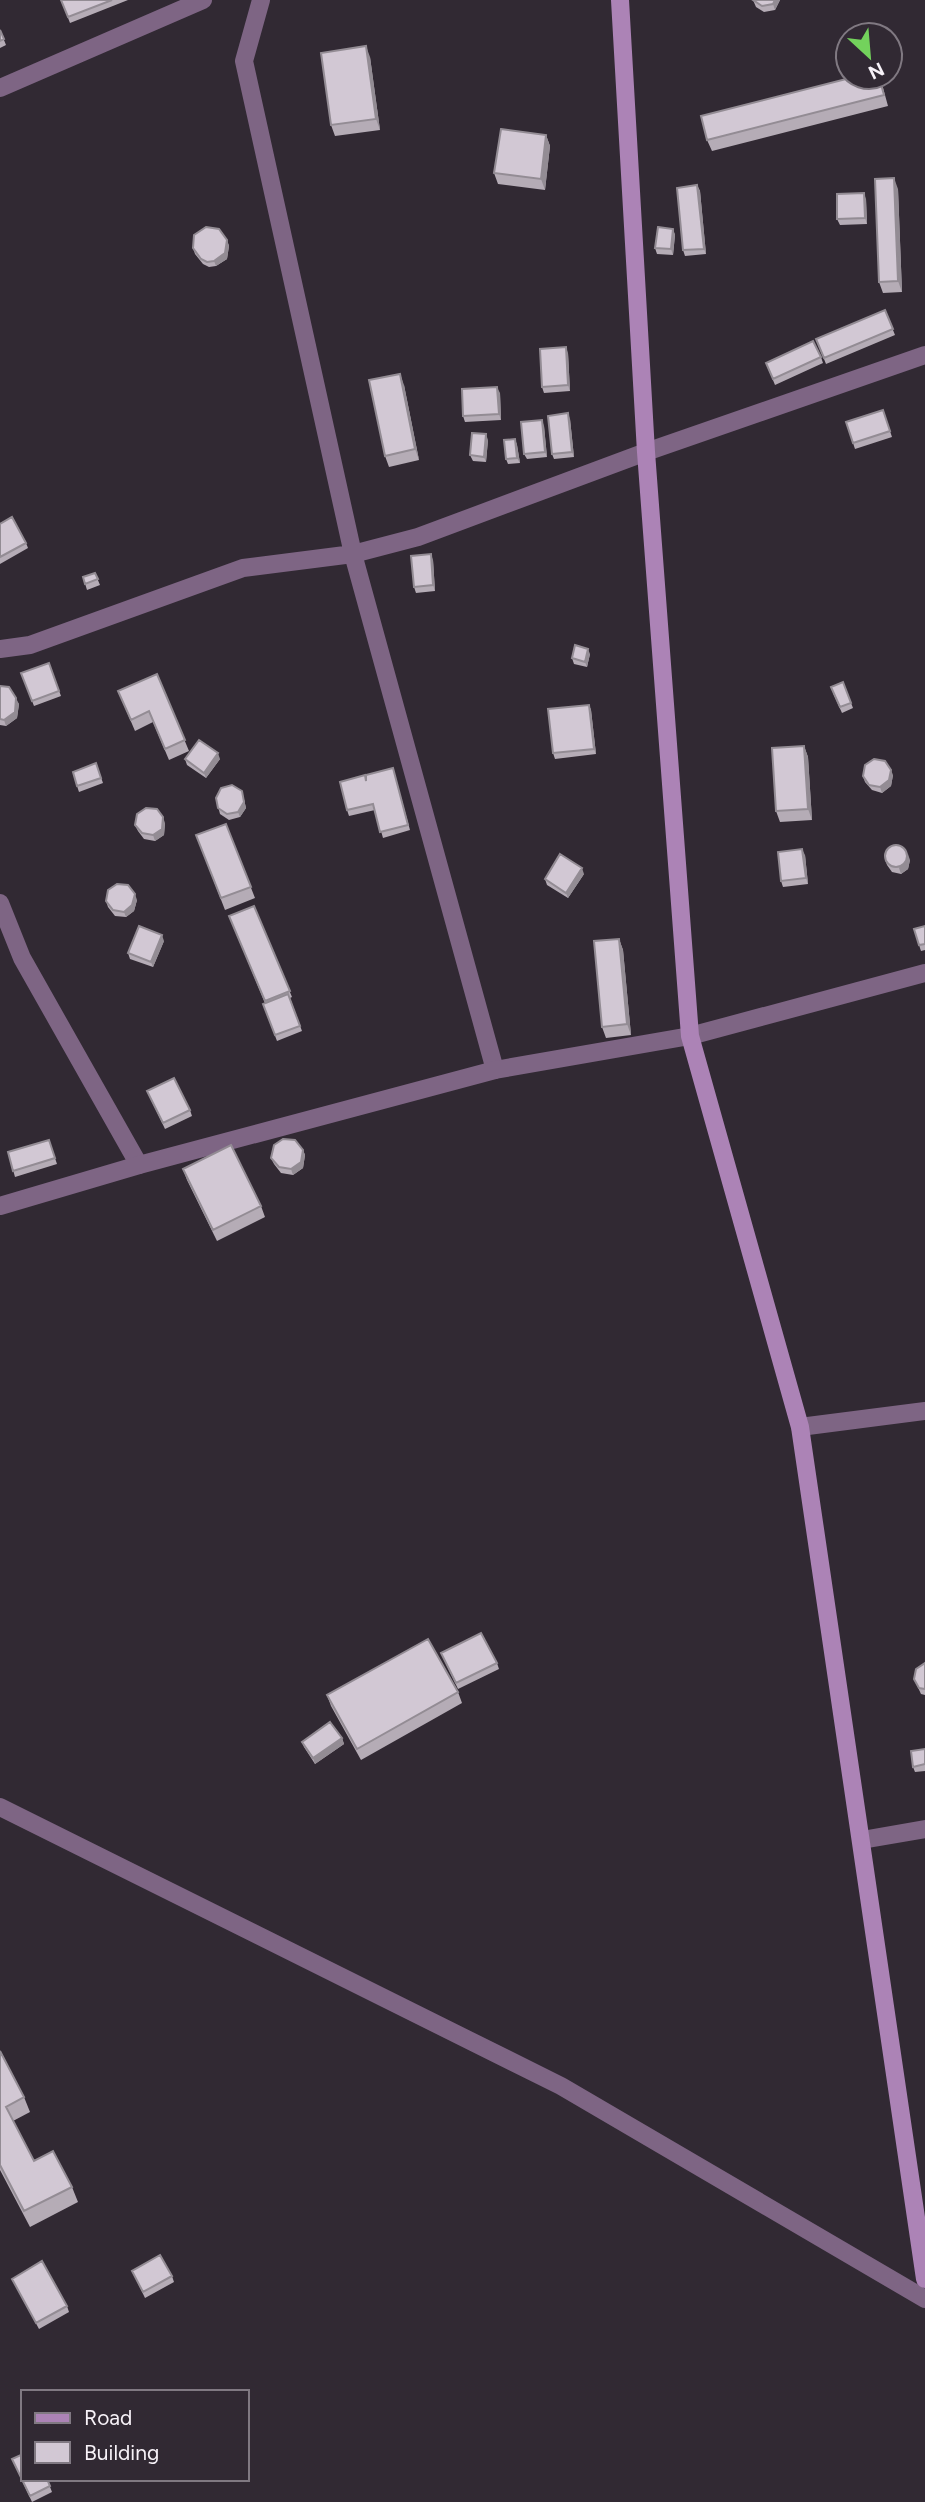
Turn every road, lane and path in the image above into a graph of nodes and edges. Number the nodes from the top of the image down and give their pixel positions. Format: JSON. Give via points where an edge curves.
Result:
{"nodes":[{"id":1,"x":202,"y":0,"type":"edge"},
{"id":2,"x":261,"y":0,"type":"edge"},
{"id":3,"x":620,"y":0,"type":"edge"},
{"id":4,"x":0,"y":88,"type":"edge"},
{"id":5,"x":925,"y":355,"type":"edge"},
{"id":6,"x":646,"y":452,"type":"junction"},
{"id":7,"x":353,"y":554,"type":"junction"},
{"id":8,"x":0,"y":649,"type":"edge"},
{"id":9,"x":0,"y":903,"type":"edge"},
{"id":10,"x":925,"y":973,"type":"edge"},
{"id":11,"x":690,"y":1036,"type":"junction"},
{"id":12,"x":495,"y":1070,"type":"junction"},
{"id":13,"x":139,"y":1165,"type":"junction"},
{"id":14,"x":0,"y":1206,"type":"edge"},
{"id":15,"x":925,"y":1411,"type":"edge"},
{"id":16,"x":800,"y":1427,"type":"junction"},
{"id":17,"x":0,"y":1807,"type":"edge"},
{"id":18,"x":925,"y":1829,"type":"edge"},
{"id":19,"x":862,"y":1840,"type":"junction"},
{"id":20,"x":921,"y":2224,"type":"edge"},
{"id":21,"x":925,"y":2279,"type":"edge"},
{"id":22,"x":925,"y":2299,"type":"edge"}],
"edges":[{"from":1,"to":4,"type":"street"},
{"from":2,"to":7,"type":"street","via":[[244,61]]},
{"from":3,"to":6,"type":"main road"},
{"from":5,"to":6,"type":"street"},
{"from":6,"to":7,"type":"street","via":[[418,537]]},
{"from":6,"to":11,"type":"main road"},
{"from":7,"to":8,"type":"street","via":[[243,568],[30,645]]},
{"from":7,"to":12,"type":"street"},
{"from":9,"to":13,"type":"street","via":[[22,958]]},
{"from":10,"to":11,"type":"street"},
{"from":11,"to":12,"type":"street"},
{"from":11,"to":16,"type":"main road"},
{"from":12,"to":13,"type":"street"},
{"from":13,"to":14,"type":"street"},
{"from":15,"to":16,"type":"street"},
{"from":16,"to":19,"type":"main road"},
{"from":17,"to":22,"type":"street","via":[[561,2086]]},
{"from":18,"to":19,"type":"street"},
{"from":19,"to":20,"type":"main road"},
{"from":20,"to":21,"type":"main road"}]}
